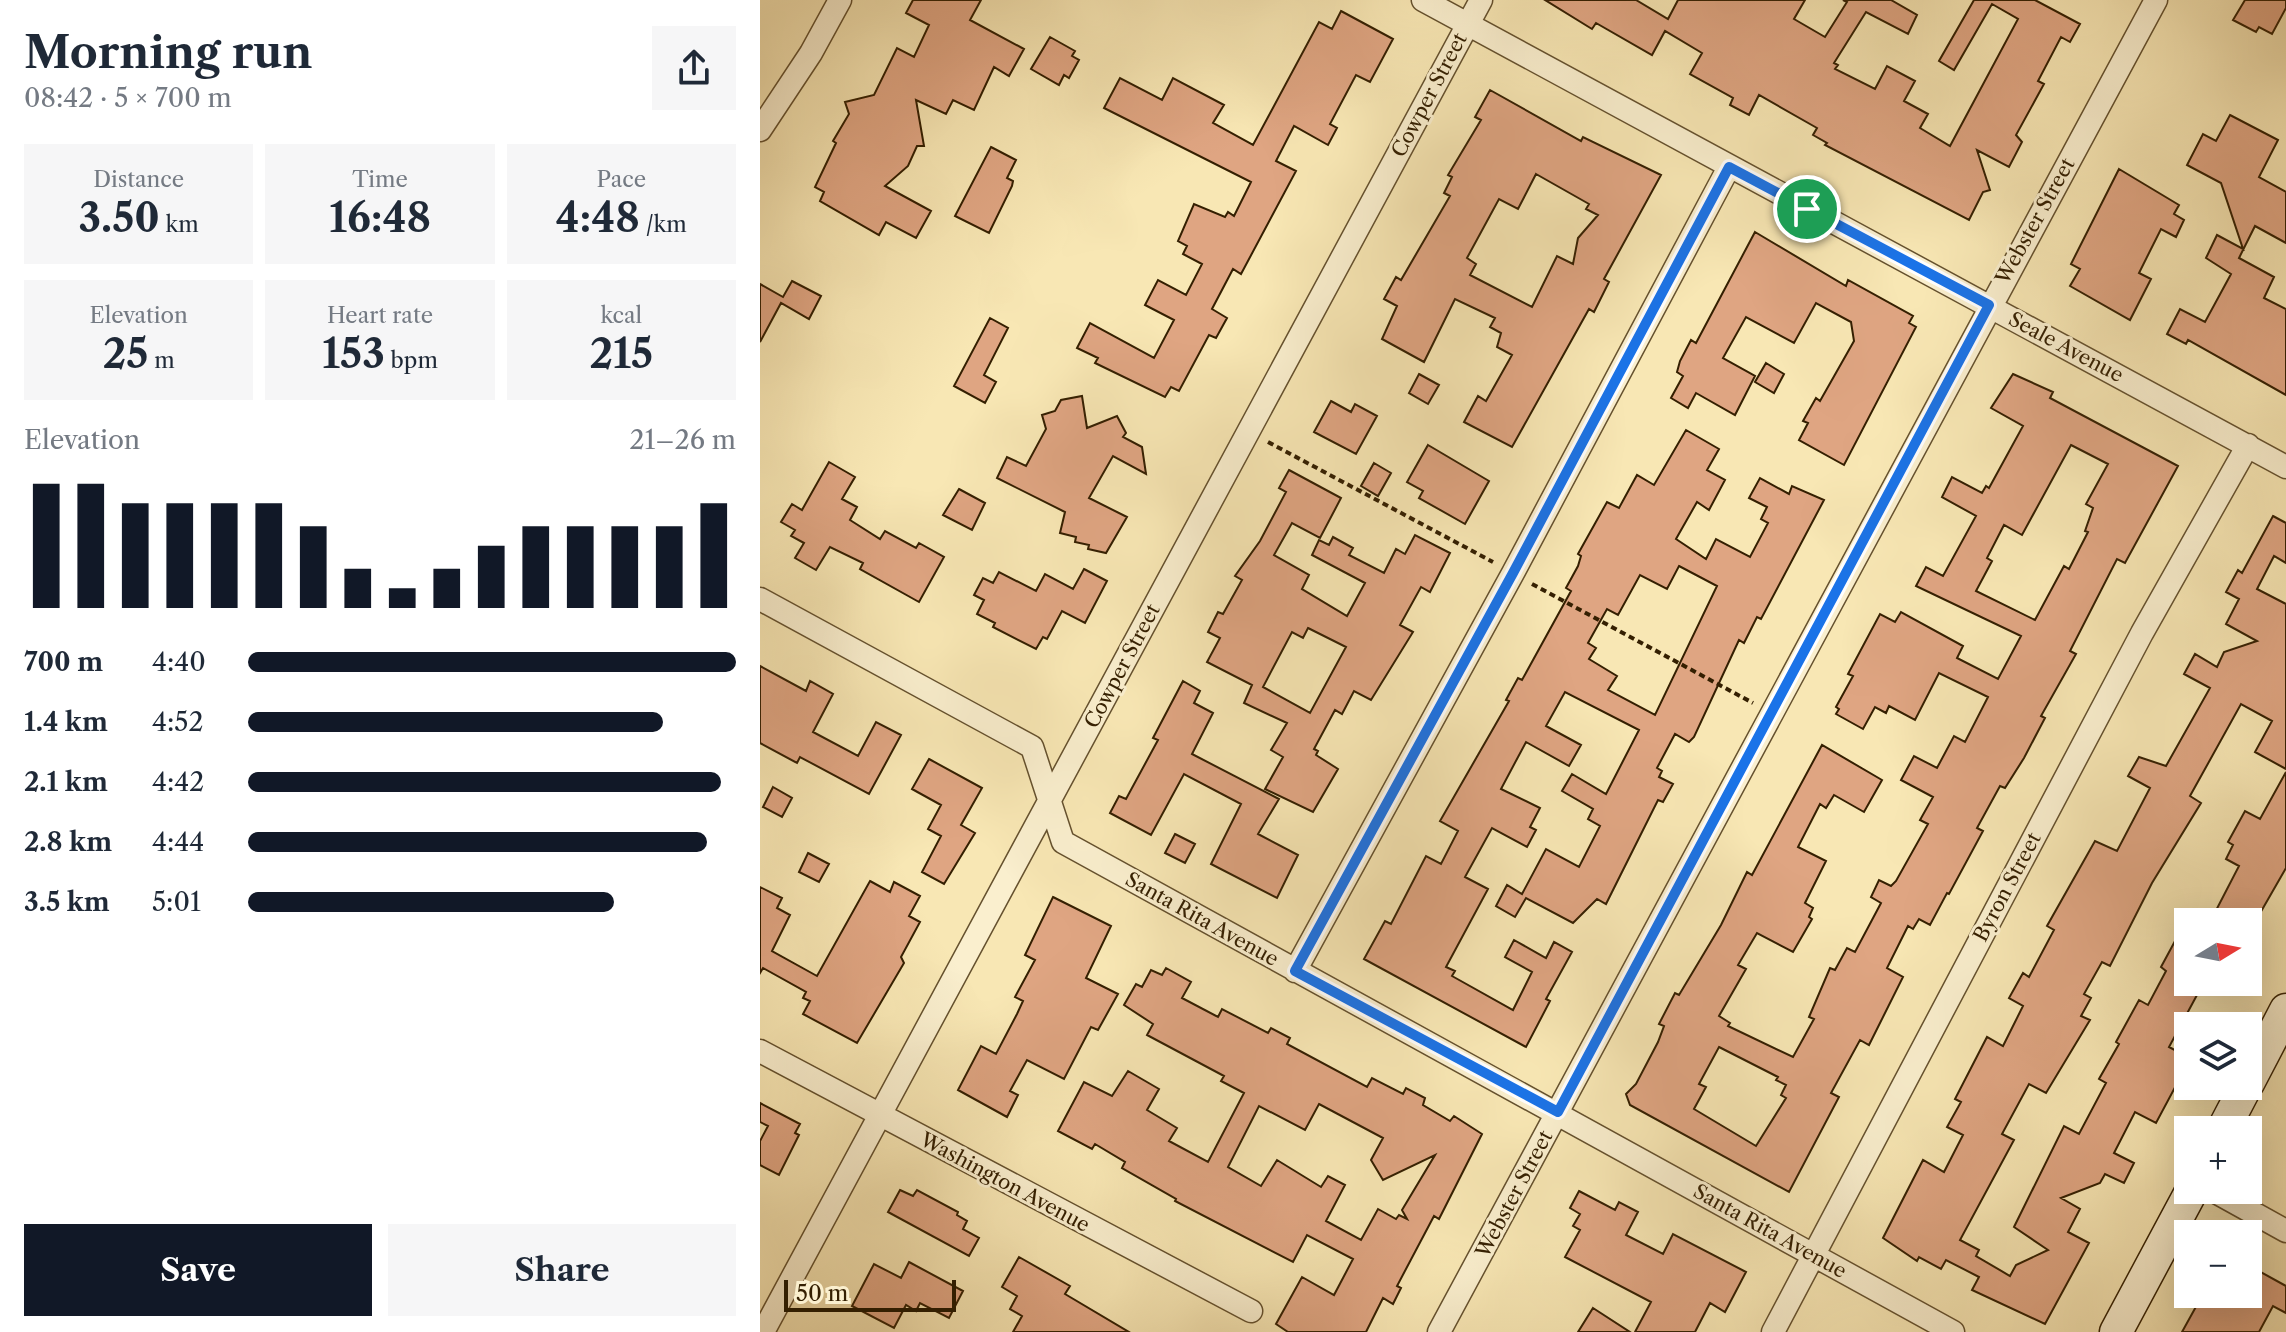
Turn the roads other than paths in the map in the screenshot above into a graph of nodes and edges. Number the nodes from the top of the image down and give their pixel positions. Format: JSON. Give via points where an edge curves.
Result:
{"nodes":[{"id":1,"x":840,"y":0,"type":"edge"},
{"id":2,"x":1423,"y":0,"type":"edge"},
{"id":3,"x":1481,"y":0,"type":"edge"},
{"id":4,"x":2156,"y":0,"type":"edge"},
{"id":5,"x":1468,"y":24,"type":"junction"},
{"id":6,"x":760,"y":130,"type":"edge"},
{"id":7,"x":1729,"y":167,"type":"junction"},
{"id":8,"x":1989,"y":305,"type":"junction"},
{"id":9,"x":2248,"y":445,"type":"junction"},
{"id":10,"x":2286,"y":467,"type":"edge"},
{"id":11,"x":760,"y":599,"type":"edge"},
{"id":12,"x":1049,"y":801,"type":"junction"},
{"id":13,"x":1295,"y":971,"type":"junction"},
{"id":14,"x":2286,"y":1010,"type":"edge"},
{"id":15,"x":760,"y":1051,"type":"edge"},
{"id":16,"x":2262,"y":1056,"type":"edge"},
{"id":17,"x":1558,"y":1112,"type":"junction"},
{"id":18,"x":880,"y":1115,"type":"junction"},
{"id":19,"x":2185,"y":1204,"type":"edge"},
{"id":20,"x":2237,"y":1204,"type":"edge"},
{"id":21,"x":2286,"y":1231,"type":"edge"},
{"id":22,"x":1814,"y":1255,"type":"junction"},
{"id":23,"x":1251,"y":1311,"type":"dead end"},
{"id":24,"x":763,"y":1332,"type":"edge"},
{"id":25,"x":1439,"y":1332,"type":"edge"},
{"id":26,"x":1773,"y":1332,"type":"edge"},
{"id":27,"x":1953,"y":1332,"type":"edge"},
{"id":28,"x":2116,"y":1332,"type":"edge"}],
"edges":[{"from":1,"to":6,"type":"street"},
{"from":2,"to":5,"type":"street","name":"Seale Avenue"},
{"from":3,"to":5,"type":"street","name":"Cowper Street"},
{"from":4,"to":8,"type":"street","name":"Webster Street"},
{"from":5,"to":7,"type":"street","name":"Seale Avenue"},
{"from":5,"to":12,"type":"street","name":"Cowper Street"},
{"from":7,"to":8,"type":"street","name":"Seale Avenue"},
{"from":7,"to":13,"type":"street"},
{"from":8,"to":9,"type":"street","name":"Seale Avenue"},
{"from":8,"to":17,"type":"street","name":"Webster Street"},
{"from":9,"to":10,"type":"street","name":"Seale Avenue"},
{"from":9,"to":22,"type":"street","name":"Byron Street","via":[[2134,647]]},
{"from":11,"to":12,"type":"street","name":"Santa Rita Avenue","via":[[1032,747]]},
{"from":12,"to":13,"type":"street","name":"Santa Rita Avenue","via":[[1063,842]]},
{"from":12,"to":18,"type":"street","name":"Cowper Street"},
{"from":13,"to":17,"type":"street","name":"Santa Rita Avenue"},
{"from":14,"to":16,"type":"main road"},
{"from":15,"to":18,"type":"street","name":"Washington Avenue"},
{"from":17,"to":22,"type":"street","name":"Santa Rita Avenue"},
{"from":17,"to":25,"type":"street","name":"Webster Street"},
{"from":18,"to":23,"type":"street","name":"Washington Avenue"},
{"from":18,"to":24,"type":"street","name":"Cowper Street"},
{"from":19,"to":28,"type":"main road"},
{"from":20,"to":21,"type":"street"},
{"from":22,"to":26,"type":"street","name":"Byron Street"},
{"from":22,"to":27,"type":"street","name":"Santa Rita Avenue"}]}
